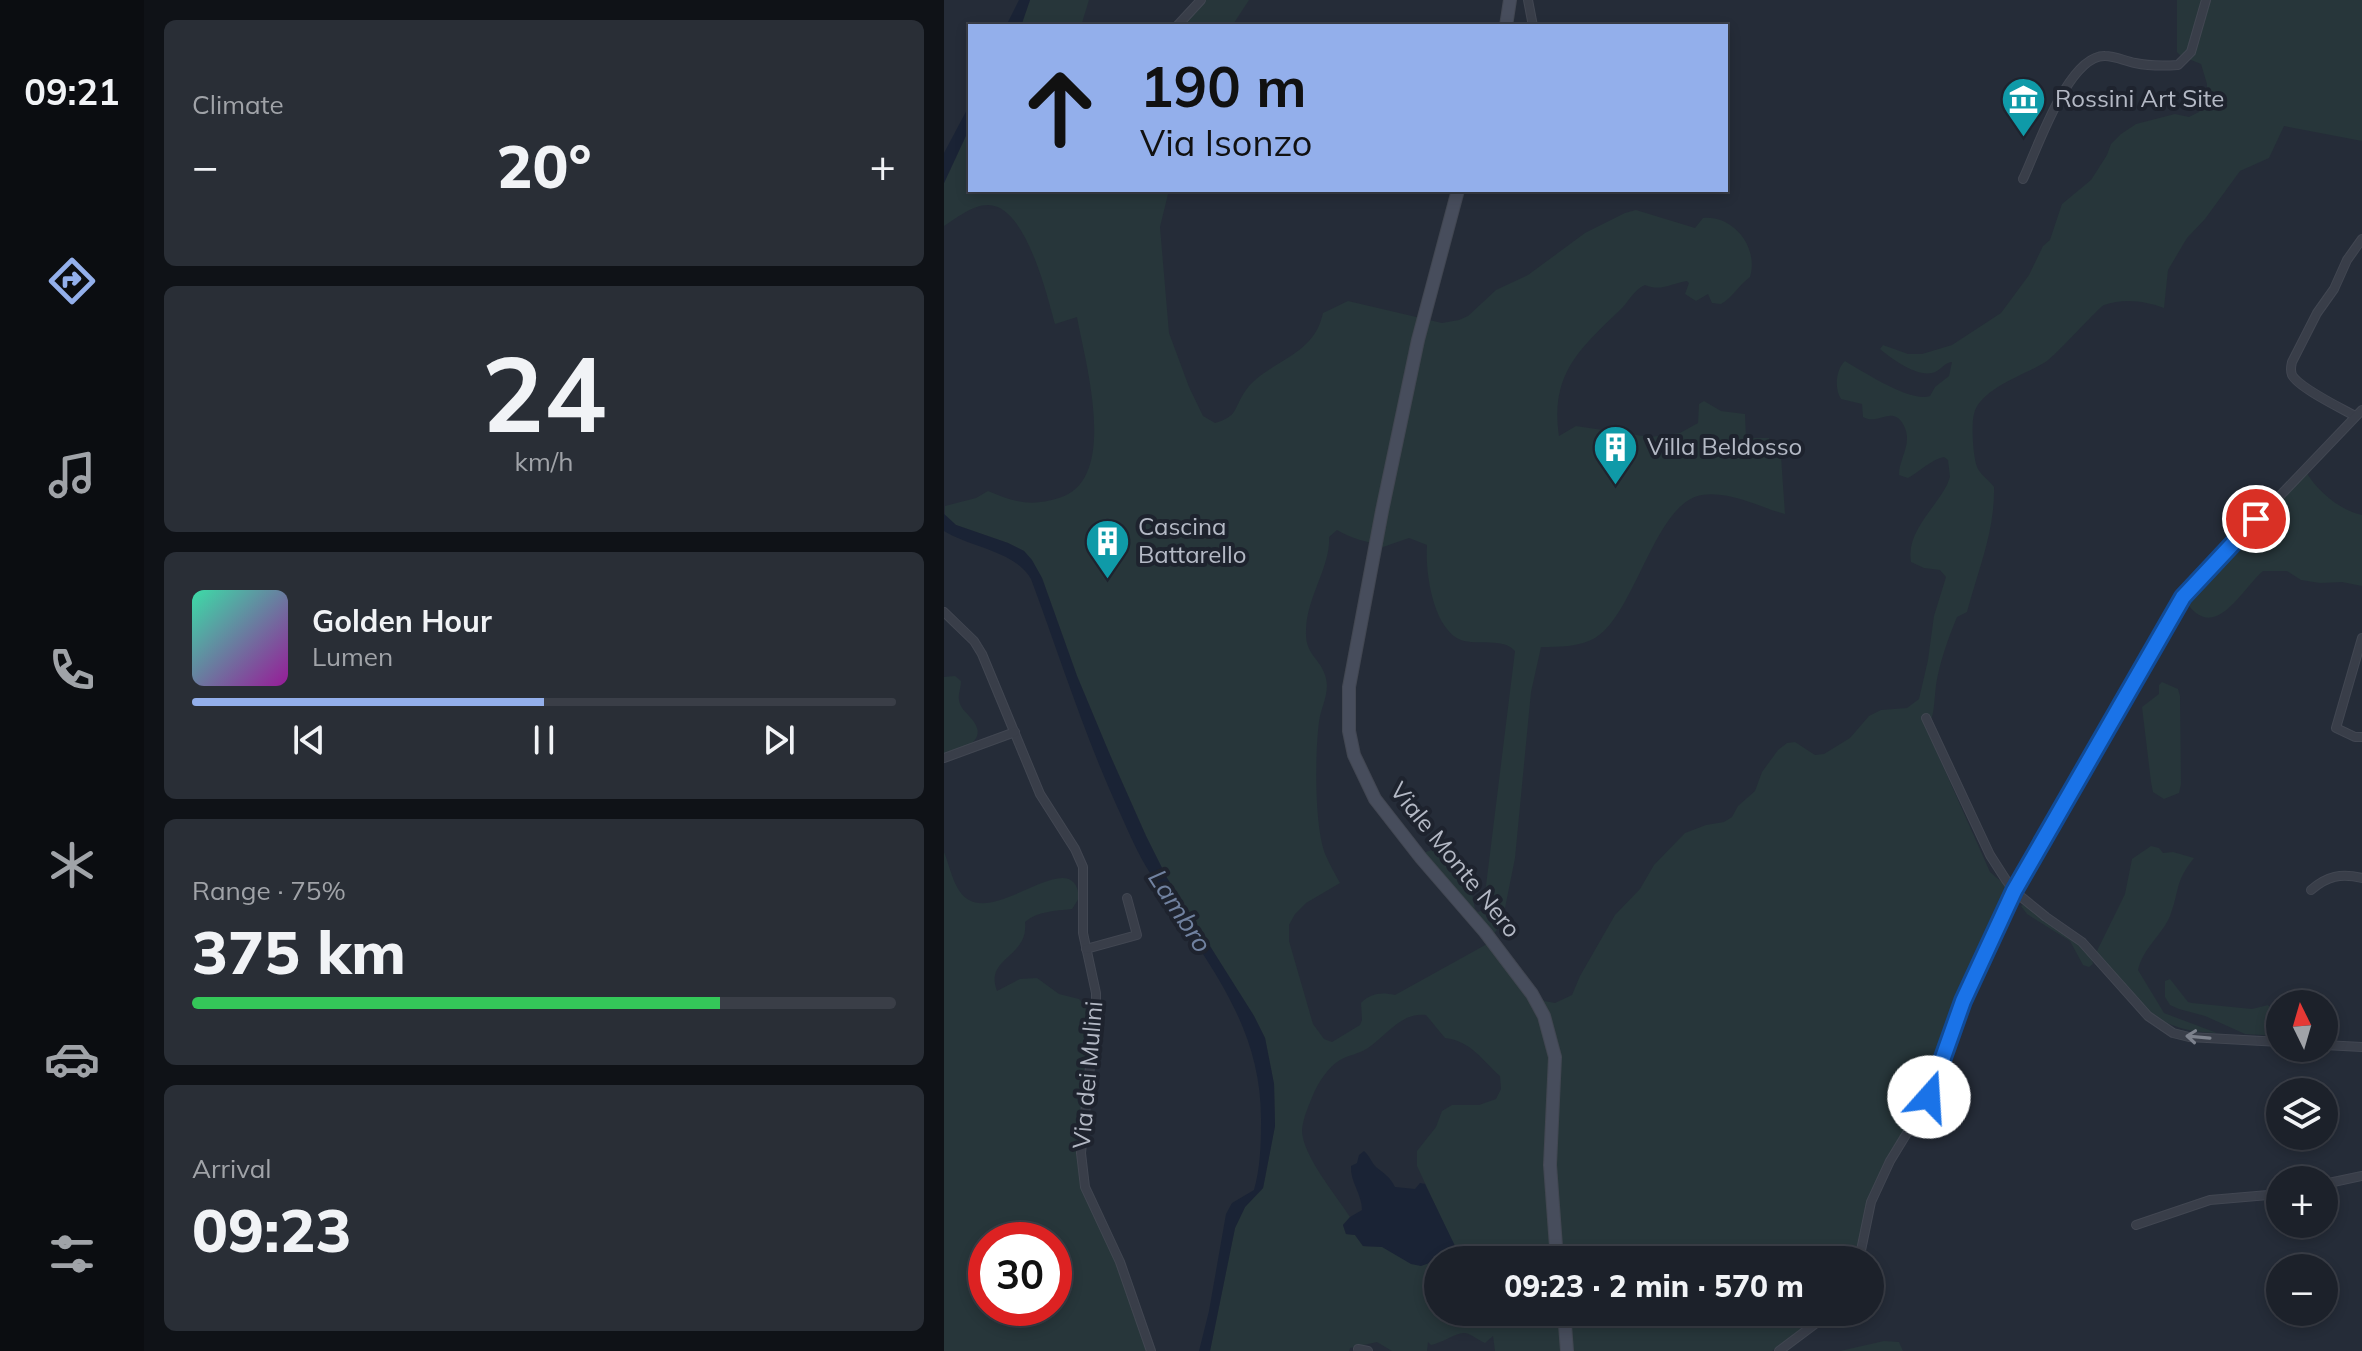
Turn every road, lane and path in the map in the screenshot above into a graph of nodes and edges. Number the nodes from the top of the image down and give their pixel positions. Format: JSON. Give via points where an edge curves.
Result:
{"nodes":[{"id":1,"x":1201,"y":0,"type":"edge"},
{"id":2,"x":1510,"y":0,"type":"edge"},
{"id":3,"x":1521,"y":0,"type":"edge"},
{"id":4,"x":1528,"y":0,"type":"edge"},
{"id":5,"x":2206,"y":0,"type":"edge"},
{"id":6,"x":1179,"y":24,"type":"edge"},
{"id":7,"x":1506,"y":24,"type":"edge"},
{"id":8,"x":1533,"y":24,"type":"edge"},
{"id":9,"x":2023,"y":179,"type":"dead end"},
{"id":10,"x":1457,"y":192,"type":"edge"},
{"id":11,"x":2362,"y":239,"type":"edge"},
{"id":12,"x":2359,"y":413,"type":"edge"},
{"id":13,"x":944,"y":612,"type":"edge"},
{"id":14,"x":2362,"y":638,"type":"edge"},
{"id":15,"x":1926,"y":718,"type":"dead end"},
{"id":16,"x":1015,"y":732,"type":"junction"},
{"id":17,"x":2362,"y":737,"type":"edge"},
{"id":18,"x":944,"y":758,"type":"edge"},
{"id":19,"x":2362,"y":878,"type":"edge"},
{"id":20,"x":2311,"y":890,"type":"dead end"},
{"id":21,"x":2014,"y":891,"type":"junction"},
{"id":22,"x":1127,"y":898,"type":"dead end"},
{"id":23,"x":1086,"y":949,"type":"junction"},
{"id":24,"x":2266,"y":1041,"type":"edge"},
{"id":25,"x":2338,"y":1046,"type":"edge"},
{"id":26,"x":2362,"y":1047,"type":"edge"},
{"id":27,"x":2362,"y":1176,"type":"edge"},
{"id":28,"x":2338,"y":1181,"type":"edge"},
{"id":29,"x":2266,"y":1195,"type":"edge"},
{"id":30,"x":2136,"y":1225,"type":"dead end"},
{"id":31,"x":1556,"y":1246,"type":"edge"},
{"id":32,"x":1862,"y":1246,"type":"edge"},
{"id":33,"x":1565,"y":1326,"type":"edge"},
{"id":34,"x":1812,"y":1326,"type":"edge"},
{"id":35,"x":1358,"y":1349,"type":"edge"},
{"id":36,"x":1151,"y":1351,"type":"edge"},
{"id":37,"x":1368,"y":1351,"type":"edge"},
{"id":38,"x":1567,"y":1351,"type":"edge"},
{"id":39,"x":1779,"y":1351,"type":"edge"}],
"edges":[{"from":1,"to":6,"type":"street"},
{"from":2,"to":3,"type":"street"},
{"from":2,"to":7,"type":"street"},
{"from":4,"to":8,"type":"street"},
{"from":5,"to":9,"type":"street","via":[[2191,52],[2178,65],[2103,55],[2074,72]]},
{"from":10,"to":31,"type":"street","name":"Viale Monte Nero","via":[[1418,340],[1349,687],[1349,731],[1375,799],[1485,932],[1544,1016],[1555,1057],[1550,1165]]},
{"from":11,"to":12,"type":"street","via":[[2317,313],[2291,369],[2303,385]]},
{"from":12,"to":21,"type":"street","via":[[2183,597]]},
{"from":13,"to":16,"type":"street","name":"Via dei Mulini","via":[[974,641]]},
{"from":14,"to":17,"type":"street","via":[[2336,728]]},
{"from":15,"to":21,"type":"street","via":[[1990,855]]},
{"from":16,"to":18,"type":"street"},
{"from":16,"to":23,"type":"street","name":"Via dei Mulini","via":[[1040,794],[1083,867]]},
{"from":19,"to":20,"type":"street","via":[[2339,875]]},
{"from":24,"to":21,"type":"street","one_way":true,"via":[[2173,1033],[2148,1016],[2082,942]]},
{"from":21,"to":32,"type":"street","via":[[1963,1001],[1929,1097],[1871,1202]]},
{"from":22,"to":23,"type":"street","via":[[1137,935]]},
{"from":23,"to":36,"type":"street","name":"Via dei Mulini","via":[[1096,1009],[1082,1174]]},
{"from":25,"to":26,"type":"street"},
{"from":27,"to":28,"type":"street"},
{"from":29,"to":30,"type":"street","via":[[2210,1200]]},
{"from":33,"to":38,"type":"street"},
{"from":34,"to":39,"type":"street"},
{"from":35,"to":37,"type":"street"}]}
